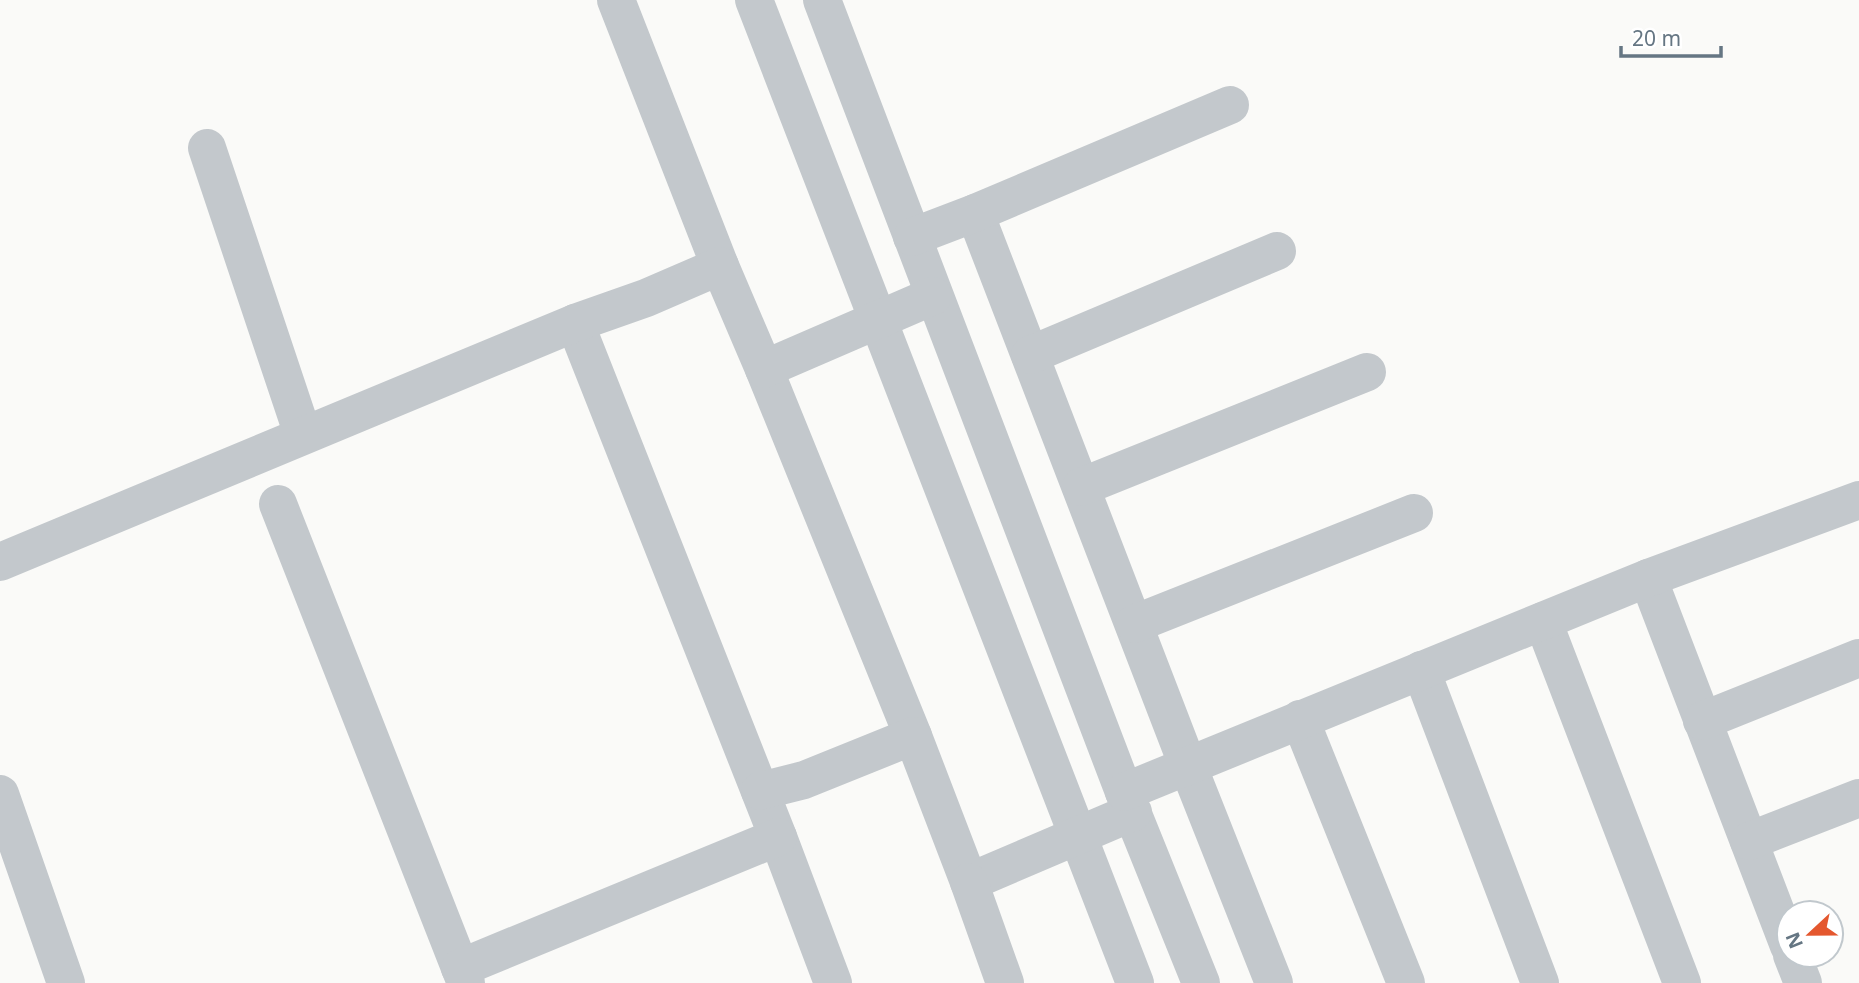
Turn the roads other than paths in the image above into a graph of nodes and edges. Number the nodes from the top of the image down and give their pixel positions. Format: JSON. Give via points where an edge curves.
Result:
{"nodes":[{"id":1,"x":616,"y":0,"type":"edge"},
{"id":2,"x":754,"y":0,"type":"edge"},
{"id":3,"x":822,"y":0,"type":"edge"},
{"id":4,"x":1230,"y":105,"type":"dead end"},
{"id":5,"x":207,"y":148,"type":"dead end"},
{"id":6,"x":975,"y":213,"type":"junction"},
{"id":7,"x":912,"y":237,"type":"junction"},
{"id":8,"x":1276,"y":251,"type":"dead end"},
{"id":9,"x":720,"y":266,"type":"junction"},
{"id":10,"x":933,"y":296,"type":"junction"},
{"id":11,"x":879,"y":319,"type":"junction"},
{"id":12,"x":575,"y":323,"type":"junction"},
{"id":13,"x":1030,"y":355,"type":"junction"},
{"id":14,"x":764,"y":369,"type":"junction"},
{"id":15,"x":1367,"y":372,"type":"dead end"},
{"id":16,"x":303,"y":435,"type":"junction"},
{"id":17,"x":1081,"y":487,"type":"junction"},
{"id":18,"x":1859,"y":500,"type":"edge"},
{"id":19,"x":278,"y":504,"type":"dead end"},
{"id":20,"x":1414,"y":513,"type":"dead end"},
{"id":21,"x":0,"y":562,"type":"edge"},
{"id":22,"x":1648,"y":578,"type":"junction"},
{"id":23,"x":1543,"y":621,"type":"junction"},
{"id":24,"x":1134,"y":624,"type":"junction"},
{"id":25,"x":1859,"y":658,"type":"edge"},
{"id":26,"x":1421,"y":670,"type":"junction"},
{"id":27,"x":1300,"y":719,"type":"junction"},
{"id":28,"x":1702,"y":721,"type":"junction"},
{"id":29,"x":914,"y":736,"type":"junction"},
{"id":30,"x":1188,"y":766,"type":"junction"},
{"id":31,"x":760,"y":791,"type":"junction"},
{"id":32,"x":0,"y":794,"type":"edge"},
{"id":33,"x":1859,"y":798,"type":"edge"},
{"id":34,"x":1129,"y":802,"type":"junction"},
{"id":35,"x":1077,"y":836,"type":"junction"},
{"id":36,"x":778,"y":837,"type":"junction"},
{"id":37,"x":1749,"y":841,"type":"junction"},
{"id":38,"x":969,"y":881,"type":"junction"},
{"id":39,"x":1775,"y":909,"type":"edge"},
{"id":40,"x":463,"y":975,"type":"edge"},
{"id":41,"x":65,"y":983,"type":"edge"},
{"id":42,"x":833,"y":983,"type":"edge"},
{"id":43,"x":1005,"y":983,"type":"edge"},
{"id":44,"x":1135,"y":983,"type":"edge"},
{"id":45,"x":1201,"y":983,"type":"edge"},
{"id":46,"x":1274,"y":983,"type":"edge"},
{"id":47,"x":1406,"y":983,"type":"edge"},
{"id":48,"x":1540,"y":983,"type":"edge"},
{"id":49,"x":1682,"y":983,"type":"edge"}],
"edges":[{"from":1,"to":9,"type":"street"},
{"from":2,"to":11,"type":"street"},
{"from":3,"to":7,"type":"street"},
{"from":4,"to":6,"type":"street"},
{"from":5,"to":16,"type":"street"},
{"from":6,"to":7,"type":"street"},
{"from":6,"to":13,"type":"street"},
{"from":7,"to":10,"type":"street"},
{"from":8,"to":13,"type":"street"},
{"from":9,"to":12,"type":"street"},
{"from":9,"to":14,"type":"street"},
{"from":10,"to":11,"type":"street"},
{"from":10,"to":34,"type":"street"},
{"from":11,"to":14,"type":"street"},
{"from":11,"to":35,"type":"street"},
{"from":12,"to":16,"type":"street"},
{"from":12,"to":31,"type":"street"},
{"from":13,"to":17,"type":"street"},
{"from":14,"to":29,"type":"street"},
{"from":15,"to":17,"type":"street"},
{"from":16,"to":21,"type":"street"},
{"from":17,"to":24,"type":"street"},
{"from":18,"to":22,"type":"street"},
{"from":19,"to":40,"type":"street"},
{"from":20,"to":24,"type":"street"},
{"from":22,"to":23,"type":"street"},
{"from":22,"to":28,"type":"street"},
{"from":23,"to":26,"type":"street"},
{"from":23,"to":49,"type":"street"},
{"from":24,"to":30,"type":"street"},
{"from":25,"to":28,"type":"street"},
{"from":26,"to":27,"type":"street"},
{"from":26,"to":48,"type":"street"},
{"from":27,"to":30,"type":"street"},
{"from":27,"to":47,"type":"street"},
{"from":28,"to":37,"type":"street"},
{"from":29,"to":31,"type":"street","via":[[804,780]]},
{"from":29,"to":38,"type":"street"},
{"from":30,"to":34,"type":"street"},
{"from":30,"to":46,"type":"street"},
{"from":31,"to":36,"type":"street"},
{"from":32,"to":41,"type":"street"},
{"from":33,"to":37,"type":"street"},
{"from":34,"to":35,"type":"street"},
{"from":34,"to":45,"type":"street"},
{"from":35,"to":38,"type":"street"},
{"from":35,"to":44,"type":"street"},
{"from":36,"to":40,"type":"street"},
{"from":36,"to":42,"type":"street"},
{"from":37,"to":39,"type":"street"},
{"from":38,"to":43,"type":"street"}]}
